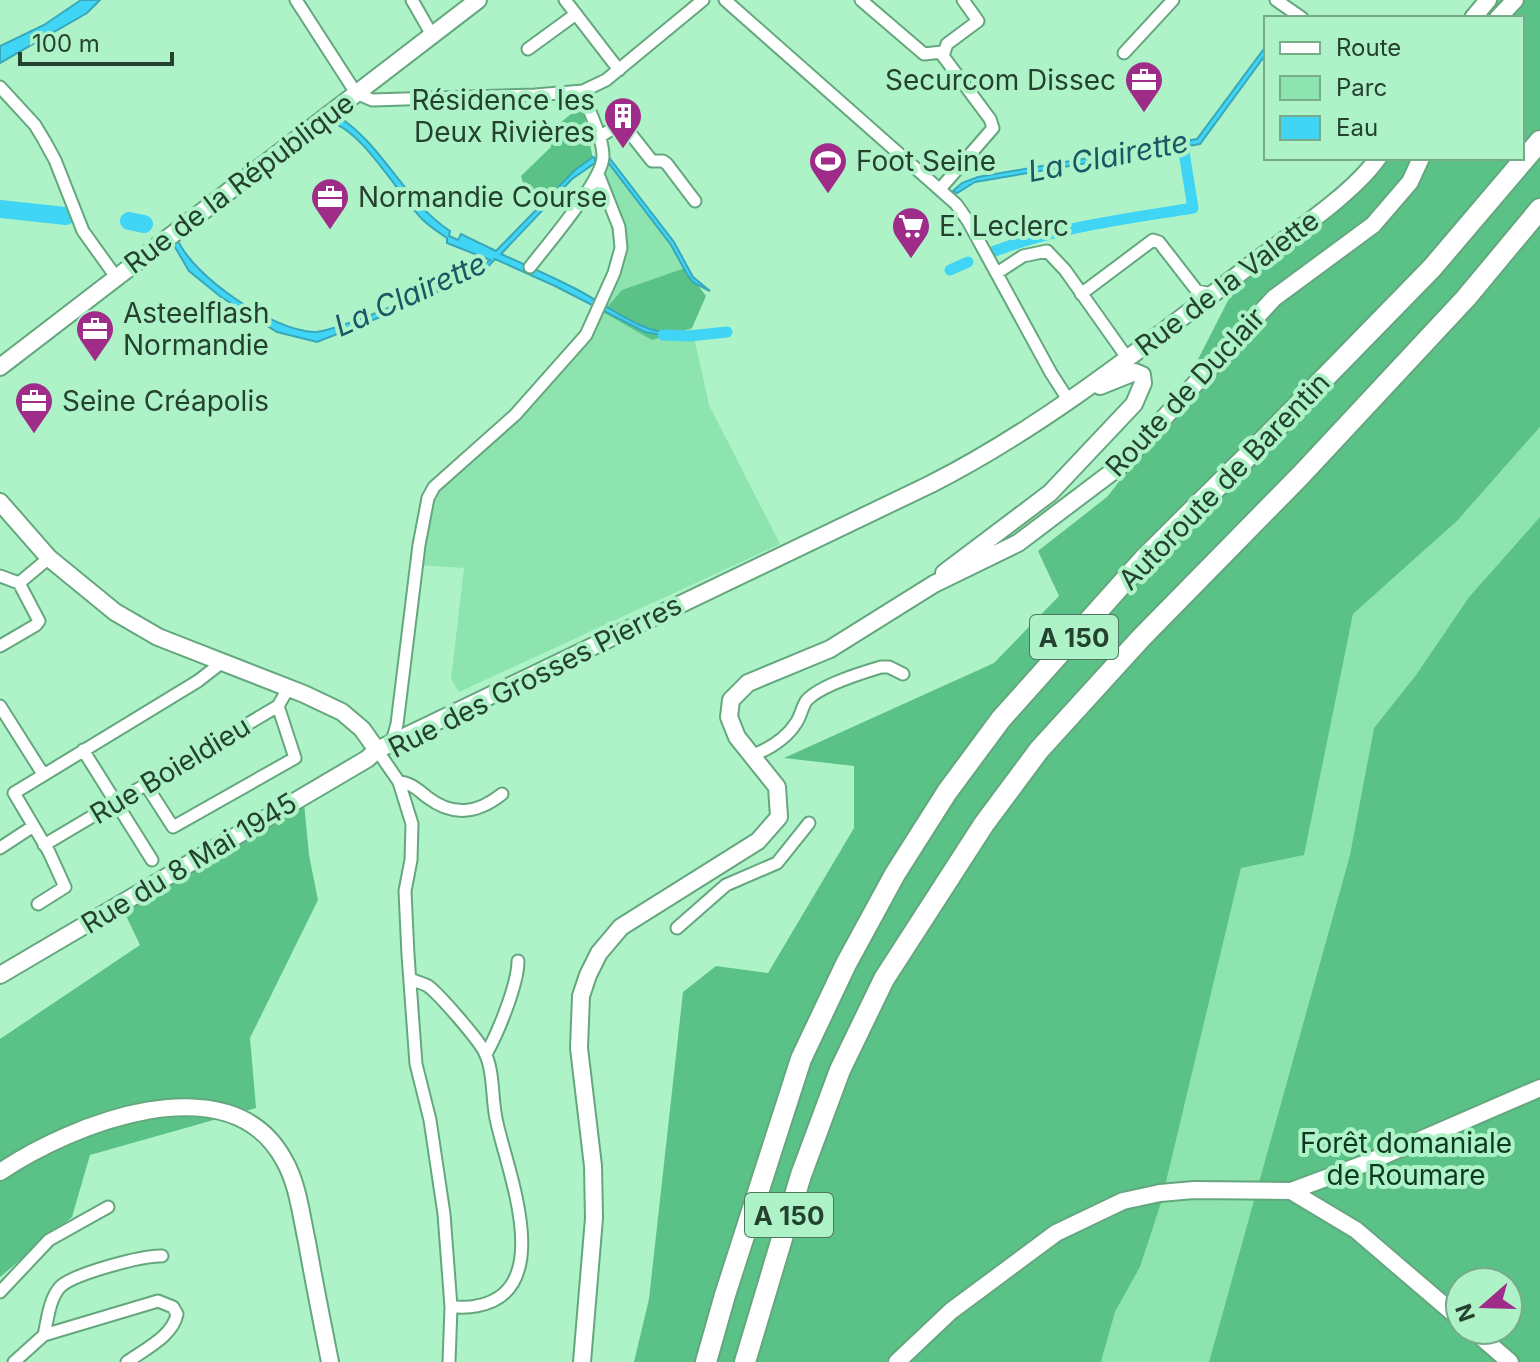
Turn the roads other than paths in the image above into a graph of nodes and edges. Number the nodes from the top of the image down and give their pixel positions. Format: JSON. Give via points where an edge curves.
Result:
{"nodes":[{"id":1,"x":296,"y":0,"type":"edge"},
{"id":2,"x":412,"y":0,"type":"edge"},
{"id":3,"x":478,"y":0,"type":"edge"},
{"id":4,"x":565,"y":0,"type":"edge"},
{"id":5,"x":703,"y":0,"type":"edge"},
{"id":6,"x":725,"y":0,"type":"edge"},
{"id":7,"x":861,"y":0,"type":"edge"},
{"id":8,"x":963,"y":0,"type":"edge"},
{"id":9,"x":1173,"y":0,"type":"edge"},
{"id":10,"x":1276,"y":0,"type":"edge"},
{"id":11,"x":1488,"y":0,"type":"edge"},
{"id":12,"x":1515,"y":0,"type":"edge"},
{"id":13,"x":576,"y":14,"type":"junction"},
{"id":14,"x":1299,"y":16,"type":"edge"},
{"id":15,"x":1475,"y":16,"type":"edge"},
{"id":16,"x":1500,"y":16,"type":"edge"},
{"id":17,"x":432,"y":35,"type":"junction"},
{"id":18,"x":528,"y":49,"type":"dead end"},
{"id":19,"x":942,"y":52,"type":"junction"},
{"id":20,"x":1124,"y":53,"type":"dead end"},
{"id":21,"x":619,"y":70,"type":"junction"},
{"id":22,"x":0,"y":87,"type":"edge"},
{"id":23,"x":583,"y":91,"type":"junction"},
{"id":24,"x":356,"y":93,"type":"junction"},
{"id":25,"x":599,"y":137,"type":"junction"},
{"id":26,"x":1540,"y":141,"type":"edge"},
{"id":27,"x":1377,"y":160,"type":"edge"},
{"id":28,"x":1420,"y":160,"type":"edge"},
{"id":29,"x":1524,"y":160,"type":"edge"},
{"id":30,"x":1524,"y":160,"type":"edge"},
{"id":31,"x":598,"y":174,"type":"junction"},
{"id":32,"x":940,"y":189,"type":"junction"},
{"id":33,"x":695,"y":201,"type":"dead end"},
{"id":34,"x":1540,"y":209,"type":"edge"},
{"id":35,"x":530,"y":267,"type":"dead end"},
{"id":36,"x":997,"y":273,"type":"junction"},
{"id":37,"x":116,"y":277,"type":"junction"},
{"id":38,"x":1081,"y":294,"type":"junction"},
{"id":39,"x":1212,"y":294,"type":"junction"},
{"id":40,"x":1128,"y":359,"type":"junction"},
{"id":41,"x":0,"y":367,"type":"edge"},
{"id":42,"x":1086,"y":389,"type":"junction"},
{"id":43,"x":1069,"y":401,"type":"junction"},
{"id":44,"x":0,"y":502,"type":"edge"},
{"id":45,"x":49,"y":558,"type":"junction"},
{"id":46,"x":0,"y":576,"type":"edge"},
{"id":47,"x":19,"y":583,"type":"junction"},
{"id":48,"x":934,"y":584,"type":"junction"},
{"id":49,"x":0,"y":646,"type":"edge"},
{"id":50,"x":218,"y":661,"type":"junction"},
{"id":51,"x":903,"y":674,"type":"dead end"},
{"id":52,"x":288,"y":689,"type":"junction"},
{"id":53,"x":0,"y":706,"type":"edge"},
{"id":54,"x":278,"y":706,"type":"junction"},
{"id":55,"x":384,"y":746,"type":"junction"},
{"id":56,"x":83,"y":750,"type":"junction"},
{"id":57,"x":753,"y":758,"type":"junction"},
{"id":58,"x":43,"y":774,"type":"junction"},
{"id":59,"x":399,"y":782,"type":"junction"},
{"id":60,"x":146,"y":785,"type":"junction"},
{"id":61,"x":502,"y":794,"type":"dead end"},
{"id":62,"x":117,"y":803,"type":"junction"},
{"id":63,"x":809,"y":823,"type":"dead end"},
{"id":64,"x":32,"y":827,"type":"junction"},
{"id":65,"x":44,"y":845,"type":"junction"},
{"id":66,"x":0,"y":848,"type":"edge"},
{"id":67,"x":152,"y":860,"type":"dead end"},
{"id":68,"x":717,"y":868,"type":"junction"},
{"id":69,"x":726,"y":885,"type":"junction"},
{"id":70,"x":38,"y":904,"type":"dead end"},
{"id":71,"x":677,"y":928,"type":"dead end"},
{"id":72,"x":518,"y":961,"type":"dead end"},
{"id":73,"x":3,"y":969,"type":"edge"},
{"id":74,"x":411,"y":979,"type":"junction"},
{"id":75,"x":486,"y":1054,"type":"junction"},
{"id":76,"x":1540,"y":1088,"type":"edge"},
{"id":77,"x":0,"y":1172,"type":"edge"},
{"id":78,"x":1291,"y":1191,"type":"junction"},
{"id":79,"x":108,"y":1207,"type":"dead end"},
{"id":80,"x":162,"y":1256,"type":"dead end"},
{"id":81,"x":0,"y":1292,"type":"edge"},
{"id":82,"x":725,"y":1295,"type":"junction"},
{"id":83,"x":1444,"y":1305,"type":"edge"},
{"id":84,"x":451,"y":1307,"type":"junction"},
{"id":85,"x":44,"y":1335,"type":"junction"},
{"id":86,"x":1492,"y":1346,"type":"edge"},
{"id":87,"x":14,"y":1362,"type":"edge"},
{"id":88,"x":127,"y":1362,"type":"edge"},
{"id":89,"x":330,"y":1362,"type":"edge"},
{"id":90,"x":449,"y":1362,"type":"edge"},
{"id":91,"x":582,"y":1362,"type":"edge"},
{"id":92,"x":698,"y":1362,"type":"edge"},
{"id":93,"x":706,"y":1362,"type":"edge"},
{"id":94,"x":745,"y":1362,"type":"edge"},
{"id":95,"x":897,"y":1362,"type":"edge"},
{"id":96,"x":1510,"y":1362,"type":"edge"}],
"edges":[{"from":1,"to":24,"type":"street"},
{"from":2,"to":17,"type":"street"},
{"from":3,"to":17,"type":"street","name":"Rue de la République"},
{"from":4,"to":13,"type":"street"},
{"from":5,"to":21,"type":"street"},
{"from":6,"to":32,"type":"street"},
{"from":7,"to":19,"type":"street","via":[[924,54]]},
{"from":8,"to":19,"type":"street","via":[[978,21]]},
{"from":9,"to":20,"type":"street"},
{"from":10,"to":14,"type":"street"},
{"from":11,"to":15,"type":"street"},
{"from":12,"to":16,"type":"street"},
{"from":13,"to":18,"type":"street"},
{"from":13,"to":21,"type":"street"},
{"from":17,"to":24,"type":"street","name":"Rue de la République"},
{"from":19,"to":32,"type":"street","via":[[993,125]]},
{"from":21,"to":23,"type":"street"},
{"from":22,"to":37,"type":"street","via":[[35,125],[83,231]]},
{"from":23,"to":24,"type":"street","via":[[372,100]]},
{"from":23,"to":25,"type":"street"},
{"from":24,"to":37,"type":"street","name":"Rue de la République"},
{"from":25,"to":31,"type":"street","via":[[603,156]]},
{"from":25,"to":33,"type":"street","via":[[622,123],[652,161],[667,164]]},
{"from":26,"to":29,"type":"highway","name":"Autoroute de Barentin","number":"A 150"},
{"from":27,"to":39,"type":"street","name":"Rue de la Valette","via":[[1325,209]]},
{"from":28,"to":48,"type":"street","name":"Route de Duclair","via":[[1410,182],[1373,225],[1274,298],[1120,466],[1018,543]]},
{"from":30,"to":82,"type":"highway","name":"Autoroute de Barentin","number":"A 150","via":[[1432,268],[1146,557],[1001,719],[947,792],[895,874],[801,1059]]},
{"from":31,"to":35,"type":"street"},
{"from":31,"to":55,"type":"street","via":[[619,227],[621,248],[614,273],[586,335],[515,415],[428,498],[397,724]]},
{"from":32,"to":36,"type":"street","via":[[968,221]]},
{"from":34,"to":94,"type":"highway","name":"Autoroute de Barentin","number":"A 150","via":[[1466,298],[1039,750],[984,824],[884,979],[840,1070],[801,1175]]},
{"from":36,"to":38,"type":"street","via":[[1023,256],[1047,251]]},
{"from":36,"to":43,"type":"street"},
{"from":37,"to":41,"type":"street","name":"Rue de la République"},
{"from":38,"to":39,"type":"street","via":[[1153,240],[1197,291]]},
{"from":38,"to":40,"type":"street"},
{"from":39,"to":40,"type":"street","name":"Rue de la Valette"},
{"from":40,"to":42,"type":"street","name":"Rue de la Valette"},
{"from":42,"to":43,"type":"street","name":"Rue de la Valette"},
{"from":42,"to":48,"type":"street","via":[[1135,372],[1142,375],[1134,404],[1050,493],[949,567]]},
{"from":43,"to":55,"type":"street","name":"Rue des Grosses Pierres","via":[[993,452],[931,484]]},
{"from":44,"to":45,"type":"street"},
{"from":45,"to":47,"type":"street"},
{"from":45,"to":50,"type":"street","via":[[140,627]]},
{"from":46,"to":47,"type":"street"},
{"from":47,"to":49,"type":"street","via":[[39,621]]},
{"from":48,"to":57,"type":"street","name":"Route de Duclair","via":[[830,649],[748,683],[731,700],[729,717]]},
{"from":50,"to":52,"type":"street"},
{"from":50,"to":56,"type":"street","via":[[198,681]]},
{"from":51,"to":57,"type":"street","via":[[881,667],[826,688],[808,700],[784,737]]},
{"from":52,"to":54,"type":"street","name":"Rue Boieldieu"},
{"from":52,"to":55,"type":"street","via":[[342,712]]},
{"from":53,"to":58,"type":"street"},
{"from":54,"to":60,"type":"street","name":"Rue Boieldieu"},
{"from":54,"to":60,"type":"street","via":[[295,758],[173,827]]},
{"from":55,"to":59,"type":"street","name":"Rue des Grosses Pierres"},
{"from":55,"to":73,"type":"street","name":"Rue du 8 Mai 1945"},
{"from":56,"to":58,"type":"street"},
{"from":56,"to":62,"type":"street"},
{"from":57,"to":68,"type":"street","name":"Route de Duclair","via":[[777,787],[779,817],[758,841]]},
{"from":58,"to":64,"type":"street","via":[[14,793]]},
{"from":59,"to":61,"type":"street","via":[[458,811],[483,808]]},
{"from":59,"to":74,"type":"street","name":"Rue des Grosses Pierres","via":[[412,824],[405,891]]},
{"from":60,"to":62,"type":"street","name":"Rue Boieldieu"},
{"from":62,"to":65,"type":"street","name":"Rue Boieldieu"},
{"from":62,"to":67,"type":"street"},
{"from":63,"to":69,"type":"street","via":[[777,863]]},
{"from":64,"to":65,"type":"street"},
{"from":64,"to":66,"type":"street"},
{"from":65,"to":70,"type":"street","via":[[65,887]]},
{"from":68,"to":69,"type":"street"},
{"from":68,"to":91,"type":"street","via":[[621,927],[599,953],[581,996],[579,1048],[594,1218]]},
{"from":69,"to":71,"type":"street"},
{"from":72,"to":75,"type":"street","via":[[518,979]]},
{"from":74,"to":75,"type":"street","via":[[428,986]]},
{"from":74,"to":84,"type":"street","name":"Rue des Grosses Pierres","via":[[416,1064],[444,1214]]},
{"from":75,"to":84,"type":"street","via":[[523,1234],[523,1260],[514,1281],[500,1295],[478,1306]]},
{"from":76,"to":78,"type":"street"},
{"from":77,"to":89,"type":"street","via":[[53,1142],[117,1118],[202,1107],[249,1120],[271,1139],[290,1173]]},
{"from":78,"to":83,"type":"street","via":[[1356,1230]]},
{"from":78,"to":95,"type":"street","via":[[1194,1190],[1123,1201],[1056,1233],[951,1311]]},
{"from":79,"to":81,"type":"street","via":[[49,1240]]},
{"from":80,"to":85,"type":"street","via":[[146,1255],[68,1280],[51,1301]]},
{"from":82,"to":92,"type":"highway"},
{"from":82,"to":93,"type":"highway","name":"Autoroute de Barentin","number":"A 150"},
{"from":84,"to":90,"type":"street","name":"Rue des Grosses Pierres"},
{"from":85,"to":87,"type":"street"},
{"from":85,"to":88,"type":"street","via":[[158,1301],[173,1307],[175,1323],[167,1333]]},
{"from":86,"to":96,"type":"street"}]}
